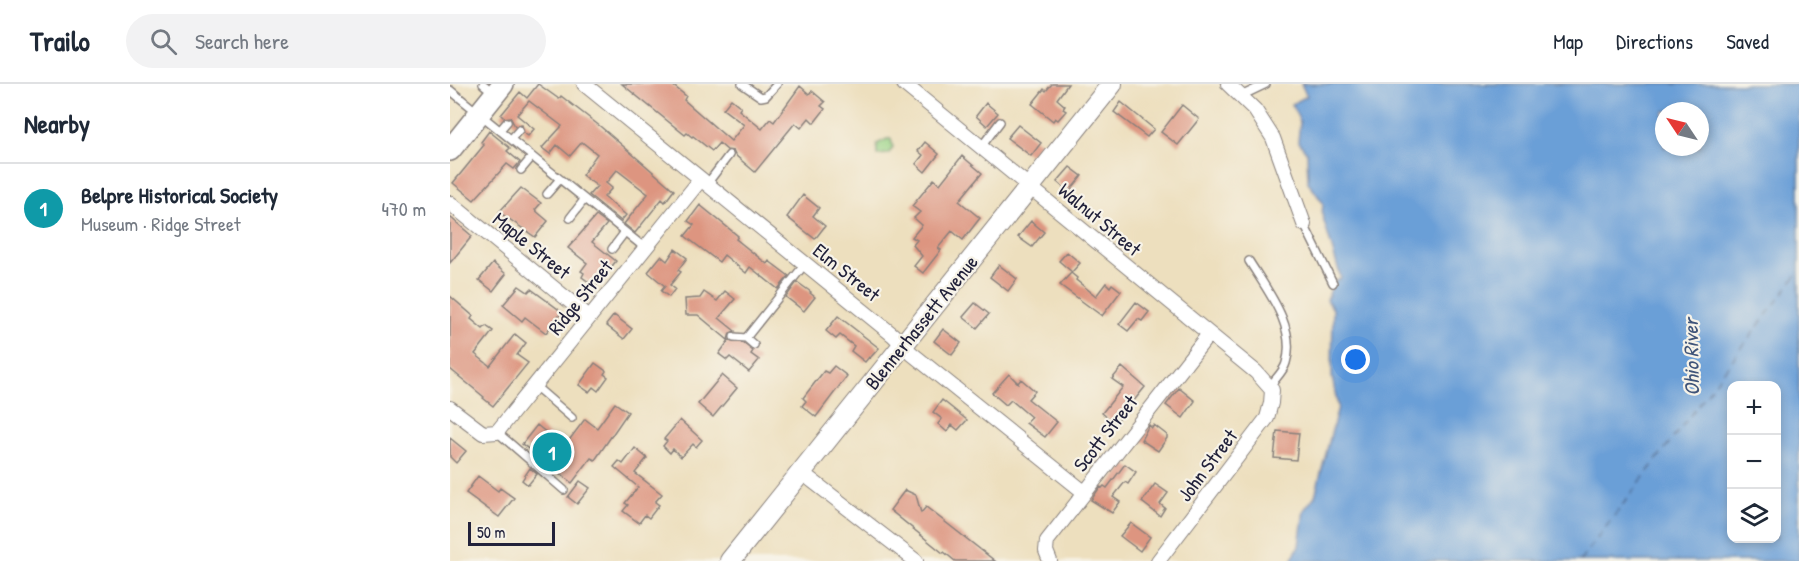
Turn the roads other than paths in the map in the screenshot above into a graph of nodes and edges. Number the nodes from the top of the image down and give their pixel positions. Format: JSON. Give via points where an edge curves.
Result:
{"nodes":[{"id":1,"x":584,"y":84,"type":"edge"},
{"id":2,"x":742,"y":84,"type":"edge"},
{"id":3,"x":777,"y":84,"type":"edge"},
{"id":4,"x":904,"y":84,"type":"edge"},
{"id":5,"x":1112,"y":84,"type":"edge"},
{"id":6,"x":1228,"y":84,"type":"edge"},
{"id":7,"x":1266,"y":84,"type":"edge"},
{"id":8,"x":494,"y":87,"type":"edge"},
{"id":9,"x":450,"y":90,"type":"edge"},
{"id":10,"x":1241,"y":96,"type":"junction"},
{"id":11,"x":480,"y":113,"type":"junction"},
{"id":12,"x":507,"y":122,"type":"dead end"},
{"id":13,"x":1000,"y":123,"type":"dead end"},
{"id":14,"x":500,"y":130,"type":"junction"},
{"id":15,"x":519,"y":130,"type":"dead end"},
{"id":16,"x":511,"y":139,"type":"junction"},
{"id":17,"x":981,"y":147,"type":"junction"},
{"id":18,"x":450,"y":150,"type":"edge"},
{"id":19,"x":729,"y":155,"type":"dead end"},
{"id":20,"x":532,"y":157,"type":"junction"},
{"id":21,"x":521,"y":170,"type":"dead end"},
{"id":22,"x":560,"y":179,"type":"junction"},
{"id":23,"x":704,"y":181,"type":"junction"},
{"id":24,"x":1030,"y":186,"type":"junction"},
{"id":25,"x":547,"y":194,"type":"dead end"},
{"id":26,"x":584,"y":200,"type":"junction"},
{"id":27,"x":450,"y":203,"type":"edge"},
{"id":28,"x":570,"y":218,"type":"dead end"},
{"id":29,"x":1304,"y":224,"type":"joint"},
{"id":30,"x":625,"y":232,"type":"junction"},
{"id":31,"x":645,"y":248,"type":"junction"},
{"id":32,"x":612,"y":249,"type":"dead end"},
{"id":33,"x":1249,"y":261,"type":"dead end"},
{"id":34,"x":805,"y":264,"type":"junction"},
{"id":35,"x":1333,"y":283,"type":"dead end"},
{"id":36,"x":590,"y":317,"type":"junction"},
{"id":37,"x":1209,"y":334,"type":"junction"},
{"id":38,"x":734,"y":337,"type":"dead end"},
{"id":39,"x":746,"y":338,"type":"junction"},
{"id":40,"x":754,"y":345,"type":"dead end"},
{"id":41,"x":903,"y":345,"type":"junction"},
{"id":42,"x":535,"y":386,"type":"junction"},
{"id":43,"x":1270,"y":386,"type":"junction"},
{"id":44,"x":450,"y":408,"type":"edge"},
{"id":45,"x":572,"y":418,"type":"dead end"},
{"id":46,"x":492,"y":433,"type":"junction"},
{"id":47,"x":801,"y":472,"type":"junction"},
{"id":48,"x":564,"y":490,"type":"dead end"},
{"id":49,"x":1084,"y":492,"type":"junction"},
{"id":50,"x":730,"y":561,"type":"edge"},
{"id":51,"x":916,"y":561,"type":"edge"},
{"id":52,"x":1050,"y":561,"type":"edge"},
{"id":53,"x":1158,"y":561,"type":"edge"}],
"edges":[{"from":1,"to":23,"type":"street","name":"Elm Street"},
{"from":2,"to":3,"type":"lane","via":[[761,97]]},
{"from":4,"to":17,"type":"street","name":"Walnut Street"},
{"from":5,"to":24,"type":"street","name":"Blennerhassett Avenue"},
{"from":6,"to":10,"type":"street"},
{"from":7,"to":10,"type":"lane"},
{"from":8,"to":11,"type":"main road"},
{"from":9,"to":11,"type":"lane"},
{"from":10,"to":29,"type":"street","via":[[1274,138]]},
{"from":11,"to":14,"type":"lane"},
{"from":11,"to":18,"type":"main road"},
{"from":12,"to":14,"type":"lane"},
{"from":13,"to":17,"type":"lane"},
{"from":14,"to":16,"type":"lane"},
{"from":15,"to":16,"type":"lane"},
{"from":16,"to":20,"type":"lane"},
{"from":17,"to":24,"type":"street","name":"Walnut Street"},
{"from":19,"to":23,"type":"lane"},
{"from":20,"to":21,"type":"lane"},
{"from":20,"to":22,"type":"lane"},
{"from":22,"to":25,"type":"lane"},
{"from":22,"to":26,"type":"lane"},
{"from":23,"to":31,"type":"street","name":"Ridge Street"},
{"from":23,"to":34,"type":"street","name":"Elm Street"},
{"from":24,"to":37,"type":"street","name":"Walnut Street"},
{"from":24,"to":41,"type":"street","name":"Blennerhassett Avenue"},
{"from":26,"to":28,"type":"lane"},
{"from":26,"to":30,"type":"lane"},
{"from":27,"to":36,"type":"street","name":"Maple Street"},
{"from":29,"to":35,"type":"lane"},
{"from":30,"to":31,"type":"lane"},
{"from":30,"to":32,"type":"lane"},
{"from":31,"to":36,"type":"street","name":"Ridge Street"},
{"from":33,"to":43,"type":"lane","via":[[1280,312],[1288,339],[1286,365]]},
{"from":34,"to":39,"type":"lane"},
{"from":34,"to":41,"type":"street","name":"Elm Street"},
{"from":36,"to":42,"type":"street","name":"Ridge Street"},
{"from":37,"to":43,"type":"street","name":"Walnut Street"},
{"from":37,"to":49,"type":"street","name":"Scott Street"},
{"from":38,"to":39,"type":"lane"},
{"from":39,"to":40,"type":"lane"},
{"from":41,"to":47,"type":"street","name":"Blennerhassett Avenue"},
{"from":41,"to":49,"type":"street","name":"Elm Street"},
{"from":42,"to":45,"type":"lane"},
{"from":42,"to":46,"type":"street","name":"Ridge Street"},
{"from":43,"to":53,"type":"street","name":"John Street","via":[[1267,418]]},
{"from":44,"to":46,"type":"street","via":[[476,429]]},
{"from":46,"to":48,"type":"lane"},
{"from":47,"to":50,"type":"street","name":"Blennerhassett Avenue"},
{"from":47,"to":51,"type":"street"},
{"from":49,"to":52,"type":"street","name":"Scott Street","via":[[1047,541]]}]}
